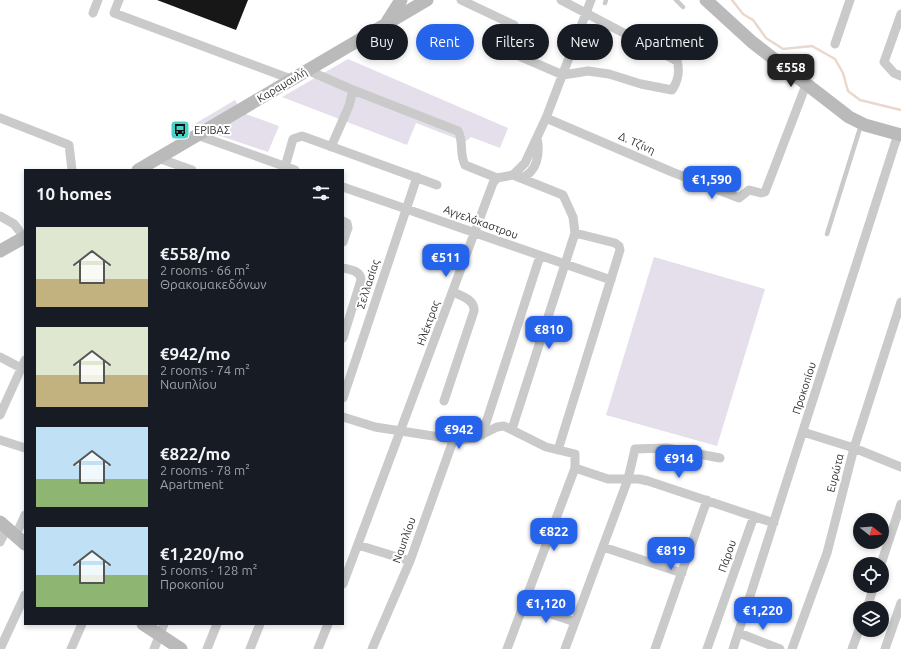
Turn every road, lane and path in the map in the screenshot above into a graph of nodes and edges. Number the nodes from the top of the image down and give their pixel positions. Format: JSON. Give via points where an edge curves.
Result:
{"nodes":[{"id":1,"x":98,"y":0,"type":"edge"},
{"id":2,"x":119,"y":0,"type":"edge"},
{"id":3,"x":401,"y":0,"type":"edge"},
{"id":4,"x":427,"y":0,"type":"edge"},
{"id":5,"x":461,"y":0,"type":"edge"},
{"id":6,"x":560,"y":0,"type":"edge"},
{"id":7,"x":591,"y":0,"type":"edge"},
{"id":8,"x":676,"y":0,"type":"edge"},
{"id":9,"x":706,"y":0,"type":"edge"},
{"id":10,"x":850,"y":0,"type":"edge"},
{"id":11,"x":412,"y":3,"type":"edge"},
{"id":12,"x":682,"y":7,"type":"dead end"},
{"id":13,"x":586,"y":12,"type":"junction"},
{"id":14,"x":93,"y":13,"type":"dead end"},
{"id":15,"x":901,"y":14,"type":"edge"},
{"id":16,"x":386,"y":24,"type":"joint"},
{"id":17,"x":356,"y":41,"type":"edge"},
{"id":18,"x":834,"y":44,"type":"dead end"},
{"id":19,"x":307,"y":70,"type":"junction"},
{"id":20,"x":563,"y":75,"type":"junction"},
{"id":21,"x":901,"y":76,"type":"edge"},
{"id":22,"x":291,"y":79,"type":"junction"},
{"id":23,"x":806,"y":84,"type":"junction"},
{"id":24,"x":353,"y":90,"type":"junction"},
{"id":25,"x":0,"y":118,"type":"edge"},
{"id":26,"x":546,"y":118,"type":"junction"},
{"id":27,"x":862,"y":123,"type":"junction"},
{"id":28,"x":900,"y":134,"type":"edge"},
{"id":29,"x":197,"y":135,"type":"junction"},
{"id":30,"x":332,"y":147,"type":"junction"},
{"id":31,"x":158,"y":158,"type":"junction"},
{"id":32,"x":285,"y":166,"type":"junction"},
{"id":33,"x":72,"y":169,"type":"edge"},
{"id":34,"x":140,"y":169,"type":"edge"},
{"id":35,"x":189,"y":169,"type":"edge"},
{"id":36,"x":292,"y":169,"type":"edge"},
{"id":37,"x":417,"y":177,"type":"junction"},
{"id":38,"x":517,"y":177,"type":"junction"},
{"id":39,"x":497,"y":178,"type":"junction"},
{"id":40,"x":437,"y":184,"type":"dead end"},
{"id":41,"x":344,"y":187,"type":"edge"},
{"id":42,"x":405,"y":208,"type":"junction"},
{"id":43,"x":0,"y":216,"type":"edge"},
{"id":44,"x":344,"y":222,"type":"edge"},
{"id":45,"x":475,"y":231,"type":"junction"},
{"id":46,"x":575,"y":233,"type":"junction"},
{"id":47,"x":827,"y":234,"type":"dead end"},
{"id":48,"x":24,"y":237,"type":"edge"},
{"id":49,"x":344,"y":239,"type":"edge"},
{"id":50,"x":0,"y":251,"type":"edge"},
{"id":51,"x":540,"y":256,"type":"junction"},
{"id":52,"x":566,"y":264,"type":"junction"},
{"id":53,"x":344,"y":268,"type":"edge"},
{"id":54,"x":611,"y":280,"type":"junction"},
{"id":55,"x":453,"y":292,"type":"junction"},
{"id":56,"x":901,"y":302,"type":"edge"},
{"id":57,"x":344,"y":335,"type":"edge"},
{"id":58,"x":0,"y":357,"type":"edge"},
{"id":59,"x":24,"y":362,"type":"edge"},
{"id":60,"x":21,"y":368,"type":"junction"},
{"id":61,"x":344,"y":395,"type":"edge"},
{"id":62,"x":444,"y":401,"type":"dead end"},
{"id":63,"x":0,"y":415,"type":"edge"},
{"id":64,"x":344,"y":417,"type":"edge"},
{"id":65,"x":512,"y":428,"type":"junction"},
{"id":66,"x":402,"y":430,"type":"junction"},
{"id":67,"x":803,"y":432,"type":"junction"},
{"id":68,"x":482,"y":435,"type":"junction"},
{"id":69,"x":454,"y":438,"type":"junction"},
{"id":70,"x":0,"y":440,"type":"edge"},
{"id":71,"x":24,"y":448,"type":"edge"},
{"id":72,"x":854,"y":448,"type":"junction"},
{"id":73,"x":558,"y":450,"type":"junction"},
{"id":74,"x":720,"y":458,"type":"dead end"},
{"id":75,"x":901,"y":467,"type":"edge"},
{"id":76,"x":575,"y":468,"type":"junction"},
{"id":77,"x":628,"y":479,"type":"junction"},
{"id":78,"x":708,"y":500,"type":"junction"},
{"id":79,"x":901,"y":504,"type":"edge"},
{"id":80,"x":24,"y":516,"type":"edge"},
{"id":81,"x":754,"y":516,"type":"junction"},
{"id":82,"x":774,"y":523,"type":"junction"},
{"id":83,"x":12,"y":533,"type":"edge"},
{"id":84,"x":0,"y":542,"type":"edge"},
{"id":85,"x":358,"y":545,"type":"junction"},
{"id":86,"x":602,"y":547,"type":"junction"},
{"id":87,"x":883,"y":557,"type":"edge"},
{"id":88,"x":410,"y":560,"type":"junction"},
{"id":89,"x":682,"y":573,"type":"junction"},
{"id":90,"x":344,"y":581,"type":"edge"},
{"id":91,"x":24,"y":597,"type":"edge"},
{"id":92,"x":901,"y":603,"type":"edge"},
{"id":93,"x":524,"y":605,"type":"junction"},
{"id":94,"x":575,"y":622,"type":"junction"},
{"id":95,"x":82,"y":625,"type":"edge"},
{"id":96,"x":147,"y":625,"type":"edge"},
{"id":97,"x":217,"y":625,"type":"edge"},
{"id":98,"x":260,"y":625,"type":"edge"},
{"id":99,"x":328,"y":625,"type":"edge"},
{"id":100,"x":162,"y":629,"type":"edge"},
{"id":101,"x":739,"y":633,"type":"junction"},
{"id":102,"x":856,"y":637,"type":"edge"},
{"id":103,"x":0,"y":649,"type":"edge"},
{"id":104,"x":71,"y":649,"type":"edge"},
{"id":105,"x":154,"y":649,"type":"edge"},
{"id":106,"x":181,"y":649,"type":"edge"},
{"id":107,"x":207,"y":649,"type":"edge"},
{"id":108,"x":250,"y":649,"type":"edge"},
{"id":109,"x":318,"y":649,"type":"edge"},
{"id":110,"x":372,"y":649,"type":"edge"},
{"id":111,"x":507,"y":649,"type":"edge"},
{"id":112,"x":566,"y":649,"type":"edge"},
{"id":113,"x":655,"y":649,"type":"edge"},
{"id":114,"x":707,"y":649,"type":"edge"},
{"id":115,"x":734,"y":649,"type":"edge"},
{"id":116,"x":780,"y":649,"type":"edge"},
{"id":117,"x":792,"y":649,"type":"edge"},
{"id":118,"x":852,"y":649,"type":"edge"},
{"id":119,"x":885,"y":649,"type":"edge"}],
"edges":[{"from":1,"to":14,"type":"street"},
{"from":2,"to":22,"type":"street","via":[[114,13]]},
{"from":3,"to":16,"type":"main road"},
{"from":4,"to":11,"type":"main road","name":"Καραμανλή"},
{"from":5,"to":20,"type":"street","via":[[514,25],[505,47],[507,51]]},
{"from":6,"to":13,"type":"street"},
{"from":7,"to":13,"type":"street"},
{"from":8,"to":12,"type":"lane"},
{"from":9,"to":23,"type":"main road","via":[[752,42]]},
{"from":10,"to":18,"type":"street"},
{"from":11,"to":16,"type":"main road","name":"Καραμανλή"},
{"from":13,"to":20,"type":"street"},
{"from":13,"to":20,"type":"street","via":[[676,60],[678,76],[675,86],[669,90],[588,71]]},
{"from":15,"to":21,"type":"street","via":[[884,62],[894,73]]},
{"from":17,"to":19,"type":"main road","name":"Καραμανλή"},
{"from":19,"to":22,"type":"main road","name":"Καραμανλή"},
{"from":19,"to":24,"type":"street"},
{"from":20,"to":26,"type":"street"},
{"from":22,"to":29,"type":"main road","name":"Καραμανλή"},
{"from":23,"to":26,"type":"street","name":"Δ. Τζίνη","via":[[765,192],[749,190],[739,198]]},
{"from":23,"to":27,"type":"main road","via":[[849,117]]},
{"from":24,"to":30,"type":"street"},
{"from":24,"to":39,"type":"street","via":[[458,131],[465,165]]},
{"from":25,"to":33,"type":"street","via":[[69,145]]},
{"from":26,"to":38,"type":"street"},
{"from":27,"to":28,"type":"main road"},
{"from":27,"to":47,"type":"lane"},
{"from":28,"to":67,"type":"street","name":"Προκοπίου"},
{"from":29,"to":31,"type":"main road","name":"Καραμανλή"},
{"from":29,"to":32,"type":"street"},
{"from":30,"to":32,"type":"street","via":[[297,136],[293,139]]},
{"from":30,"to":37,"type":"street"},
{"from":31,"to":34,"type":"main road","name":"Καραμανλή"},
{"from":31,"to":35,"type":"street"},
{"from":32,"to":36,"type":"street"},
{"from":37,"to":40,"type":"street"},
{"from":37,"to":42,"type":"street","name":"Σελλασίας"},
{"from":38,"to":39,"type":"street"},
{"from":38,"to":46,"type":"street","via":[[563,195]]},
{"from":39,"to":45,"type":"street","name":"Ηλέκτρας"},
{"from":41,"to":42,"type":"street","name":"Αγγελόκαστρου"},
{"from":42,"to":45,"type":"street","name":"Αγγελόκαστρου"},
{"from":42,"to":61,"type":"street","name":"Σελλασίας"},
{"from":43,"to":48,"type":"street","via":[[14,224]]},
{"from":44,"to":49,"type":"street","via":[[348,228]]},
{"from":45,"to":51,"type":"street","name":"Αγγελόκαστρου"},
{"from":45,"to":55,"type":"street","name":"Ηλέκτρας"},
{"from":46,"to":52,"type":"street"},
{"from":46,"to":54,"type":"street","via":[[619,246]]},
{"from":48,"to":50,"type":"main road"},
{"from":51,"to":52,"type":"street","name":"Αγγελόκαστρου"},
{"from":51,"to":68,"type":"street"},
{"from":52,"to":54,"type":"street","name":"Αγγελόκαστρου"},
{"from":52,"to":65,"type":"street"},
{"from":53,"to":57,"type":"street","via":[[358,272],[361,280]]},
{"from":54,"to":73,"type":"street"},
{"from":55,"to":62,"type":"street","via":[[472,302],[474,311]]},
{"from":55,"to":66,"type":"street","name":"Ηλέκτρας"},
{"from":56,"to":72,"type":"street","name":"Ευρώτα"},
{"from":58,"to":60,"type":"street"},
{"from":59,"to":60,"type":"street"},
{"from":60,"to":63,"type":"street"},
{"from":64,"to":66,"type":"street","via":[[375,427]]},
{"from":65,"to":68,"type":"street","via":[[497,427]]},
{"from":65,"to":73,"type":"street","via":[[535,442]]},
{"from":66,"to":69,"type":"street"},
{"from":66,"to":85,"type":"street","name":"Ηλέκτρας"},
{"from":67,"to":72,"type":"street"},
{"from":67,"to":82,"type":"street","name":"Προκοπίου"},
{"from":68,"to":69,"type":"street","via":[[475,438]]},
{"from":69,"to":88,"type":"street","name":"Ναυπλίου"},
{"from":70,"to":71,"type":"street"},
{"from":72,"to":75,"type":"street"},
{"from":72,"to":117,"type":"street","name":"Ευρώτα","via":[[827,553]]},
{"from":73,"to":76,"type":"street","via":[[575,454]]},
{"from":74,"to":77,"type":"street","via":[[667,448],[635,450]]},
{"from":76,"to":77,"type":"street","via":[[608,479]]},
{"from":76,"to":93,"type":"street"},
{"from":77,"to":78,"type":"street","via":[[648,481]]},
{"from":77,"to":86,"type":"street"},
{"from":78,"to":81,"type":"street"},
{"from":78,"to":89,"type":"street"},
{"from":79,"to":87,"type":"street"},
{"from":80,"to":83,"type":"street"},
{"from":81,"to":82,"type":"street"},
{"from":81,"to":114,"type":"street","name":"Πάρου"},
{"from":82,"to":101,"type":"street","name":"Προκοπίου"},
{"from":83,"to":84,"type":"street"},
{"from":85,"to":88,"type":"street"},
{"from":85,"to":90,"type":"street","name":"Ηλέκτρας"},
{"from":86,"to":89,"type":"street"},
{"from":86,"to":94,"type":"street"},
{"from":88,"to":110,"type":"street","name":"Ναυπλίου"},
{"from":89,"to":113,"type":"street"},
{"from":91,"to":103,"type":"street"},
{"from":92,"to":119,"type":"street"},
{"from":93,"to":94,"type":"street"},
{"from":93,"to":111,"type":"street"},
{"from":94,"to":112,"type":"street"},
{"from":95,"to":104,"type":"street"},
{"from":96,"to":100,"type":"main road"},
{"from":97,"to":107,"type":"street"},
{"from":98,"to":108,"type":"street"},
{"from":99,"to":109,"type":"street"},
{"from":100,"to":105,"type":"street"},
{"from":100,"to":106,"type":"main road"},
{"from":101,"to":115,"type":"street","name":"Προκοπίου"},
{"from":101,"to":116,"type":"street"},
{"from":102,"to":118,"type":"street"}]}
